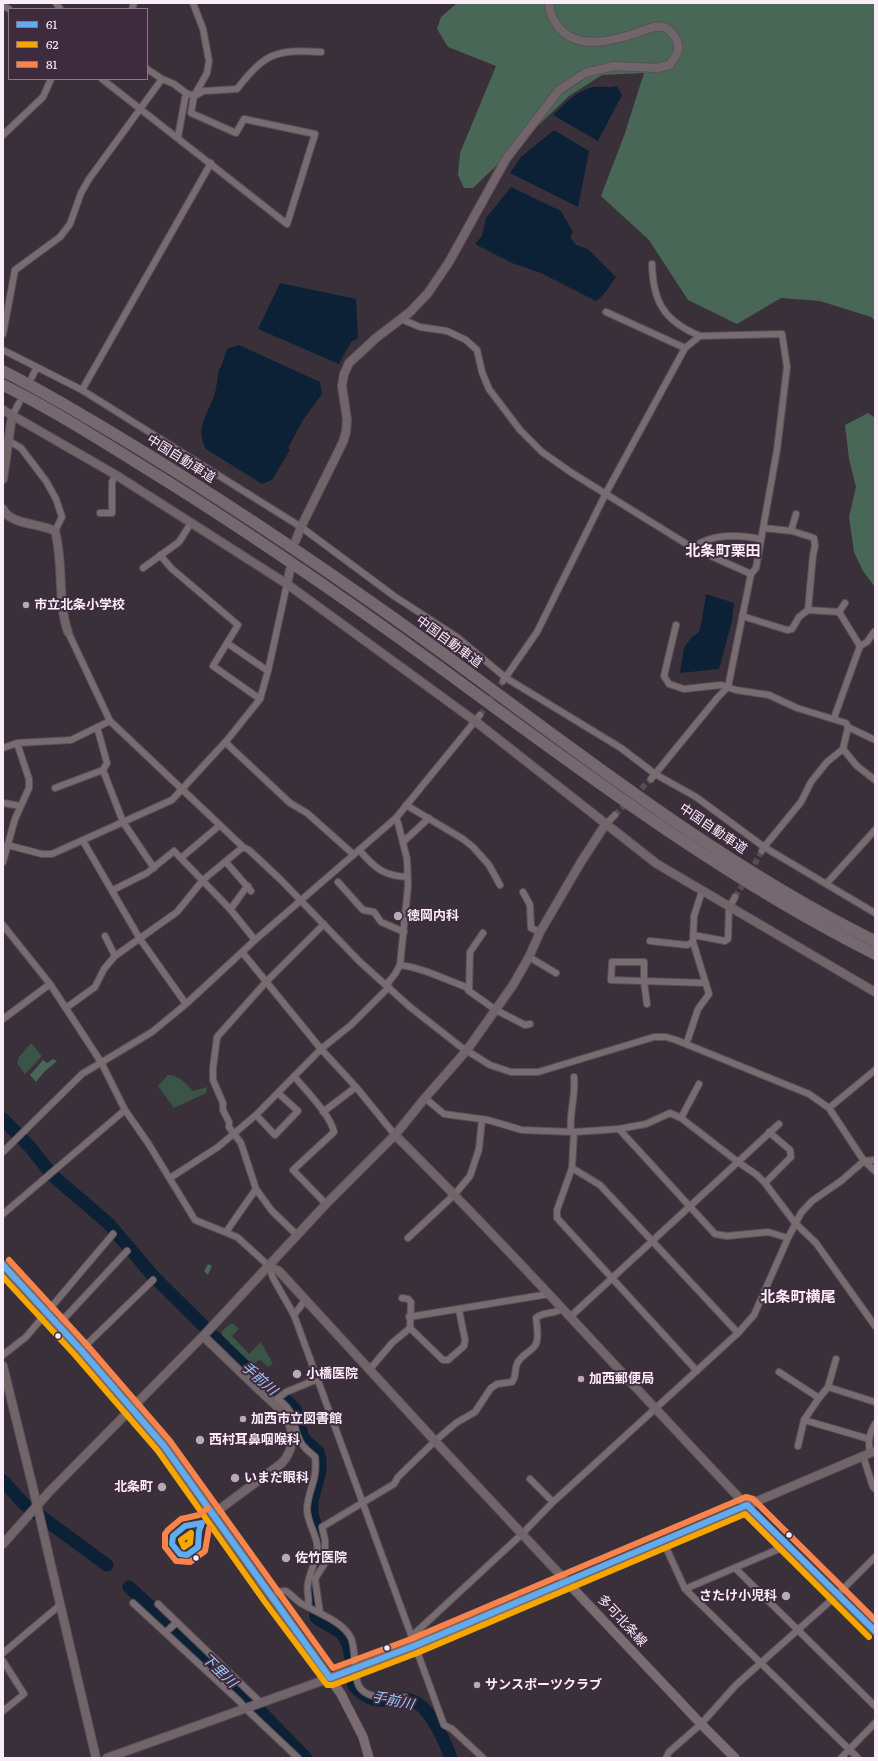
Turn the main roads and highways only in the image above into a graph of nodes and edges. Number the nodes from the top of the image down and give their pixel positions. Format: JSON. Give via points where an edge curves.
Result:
{"nodes":[{"id":1,"x":3,"y":371,"type":"edge"},
{"id":2,"x":3,"y":384,"type":"edge"},
{"id":3,"x":875,"y":941,"type":"edge"},
{"id":4,"x":875,"y":954,"type":"edge"},
{"id":5,"x":3,"y":1265,"type":"edge"},
{"id":6,"x":330,"y":1678,"type":"junction"},
{"id":7,"x":369,"y":1758,"type":"edge"},
{"id":8,"x":735,"y":1758,"type":"edge"}],
"edges":[{"from":1,"to":3,"type":"highway","name":"中国自動車道","via":[[99,424],[200,487],[343,583],[621,785],[749,870]]},
{"from":2,"to":4,"type":"highway","name":"中国自動車道","via":[[156,474],[301,568],[670,833],[791,908]]},
{"from":5,"to":6,"type":"main road","via":[[164,1446]]},
{"from":6,"to":7,"type":"main road","via":[[354,1718]]},
{"from":6,"to":8,"type":"main road","name":"多可北条線","via":[[567,1582]]}]}
